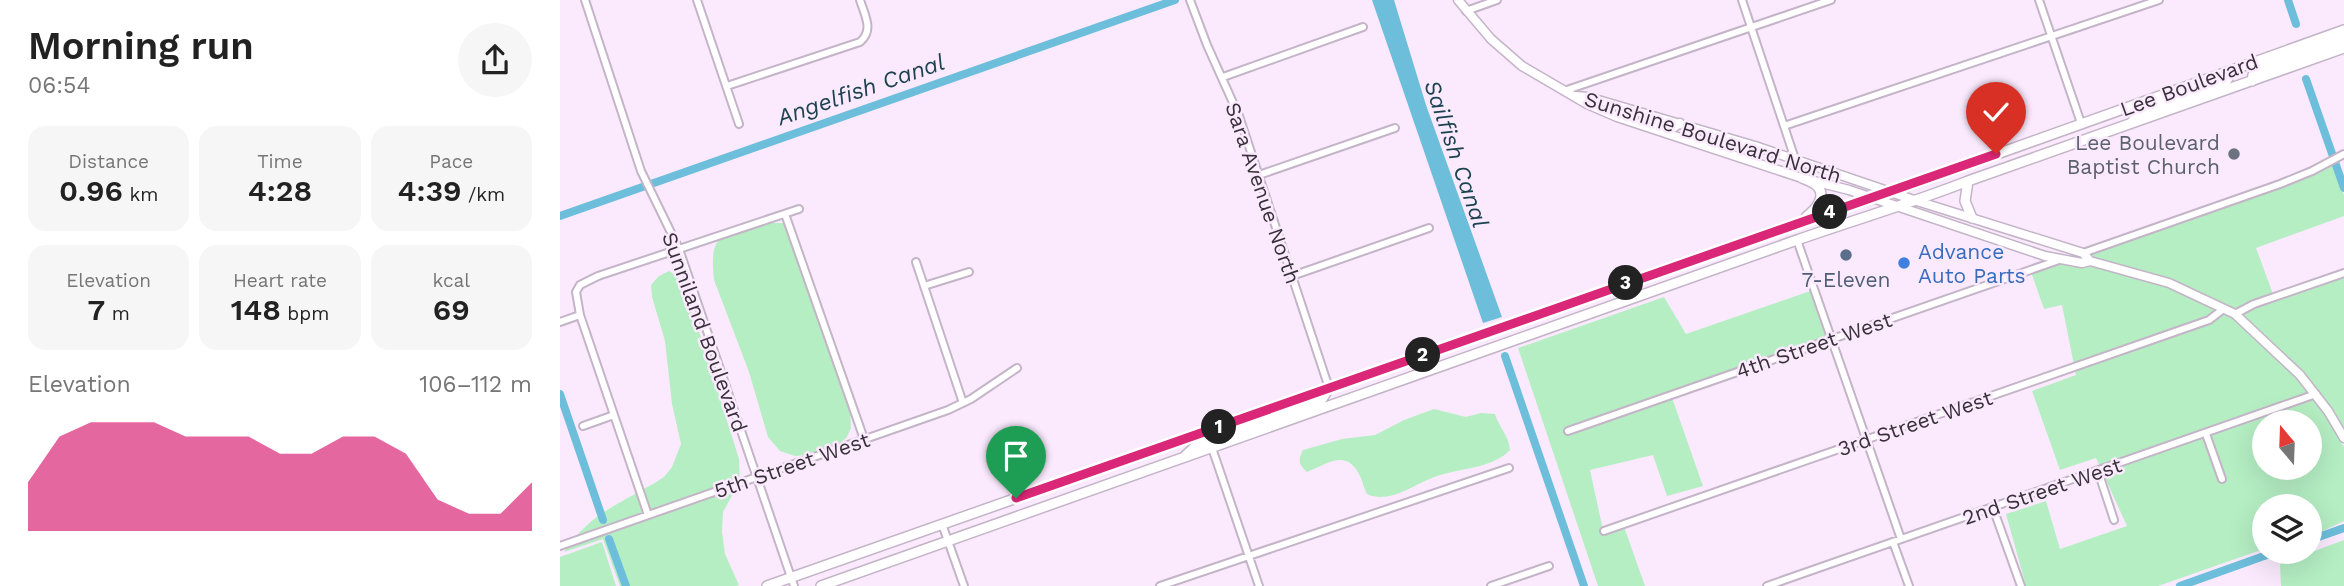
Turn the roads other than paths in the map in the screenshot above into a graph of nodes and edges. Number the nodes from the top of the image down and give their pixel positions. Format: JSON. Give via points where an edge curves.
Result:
{"nodes":[{"id":1,"x":585,"y":0,"type":"edge"},
{"id":2,"x":697,"y":0,"type":"edge"},
{"id":3,"x":860,"y":0,"type":"edge"},
{"id":4,"x":1190,"y":0,"type":"edge"},
{"id":5,"x":1458,"y":0,"type":"edge"},
{"id":6,"x":1497,"y":0,"type":"edge"},
{"id":7,"x":1742,"y":0,"type":"edge"},
{"id":8,"x":1831,"y":0,"type":"edge"},
{"id":9,"x":2039,"y":0,"type":"edge"},
{"id":10,"x":2159,"y":0,"type":"edge"},
{"id":11,"x":1465,"y":11,"type":"junction"},
{"id":12,"x":1363,"y":27,"type":"dead end"},
{"id":13,"x":1751,"y":27,"type":"junction"},
{"id":14,"x":2344,"y":30,"type":"edge"},
{"id":15,"x":2052,"y":36,"type":"junction"},
{"id":16,"x":2344,"y":37,"type":"edge"},
{"id":17,"x":2344,"y":48,"type":"edge"},
{"id":18,"x":2232,"y":69,"type":"junction"},
{"id":19,"x":1223,"y":77,"type":"junction"},
{"id":20,"x":2252,"y":81,"type":"junction"},
{"id":21,"x":727,"y":86,"type":"junction"},
{"id":22,"x":1564,"y":91,"type":"junction"},
{"id":23,"x":1574,"y":96,"type":"junction"},
{"id":24,"x":1617,"y":117,"type":"junction"},
{"id":25,"x":2081,"y":123,"type":"junction"},
{"id":26,"x":739,"y":124,"type":"dead end"},
{"id":27,"x":1680,"y":124,"type":"junction"},
{"id":28,"x":2130,"y":124,"type":"junction"},
{"id":29,"x":1784,"y":126,"type":"junction"},
{"id":30,"x":1395,"y":128,"type":"dead end"},
{"id":31,"x":1687,"y":140,"type":"junction"},
{"id":32,"x":2344,"y":154,"type":"edge"},
{"id":33,"x":1795,"y":159,"type":"junction"},
{"id":34,"x":1259,"y":175,"type":"junction"},
{"id":35,"x":1802,"y":178,"type":"junction"},
{"id":36,"x":1968,"y":181,"type":"junction"},
{"id":37,"x":1891,"y":192,"type":"junction"},
{"id":38,"x":1874,"y":198,"type":"junction"},
{"id":39,"x":1917,"y":201,"type":"junction"},
{"id":40,"x":1898,"y":207,"type":"junction"},
{"id":41,"x":799,"y":209,"type":"dead end"},
{"id":42,"x":785,"y":214,"type":"junction"},
{"id":43,"x":1972,"y":218,"type":"junction"},
{"id":44,"x":1800,"y":222,"type":"junction"},
{"id":45,"x":1429,"y":228,"type":"dead end"},
{"id":46,"x":1797,"y":240,"type":"junction"},
{"id":47,"x":679,"y":249,"type":"junction"},
{"id":48,"x":2083,"y":253,"type":"junction"},
{"id":49,"x":2060,"y":259,"type":"junction"},
{"id":50,"x":2090,"y":261,"type":"junction"},
{"id":51,"x":916,"y":262,"type":"dead end"},
{"id":52,"x":969,"y":272,"type":"dead end"},
{"id":53,"x":2344,"y":273,"type":"edge"},
{"id":54,"x":1292,"y":276,"type":"junction"},
{"id":55,"x":924,"y":286,"type":"junction"},
{"id":56,"x":2222,"y":310,"type":"junction"},
{"id":57,"x":2235,"y":314,"type":"junction"},
{"id":58,"x":580,"y":315,"type":"junction"},
{"id":59,"x":560,"y":322,"type":"edge"},
{"id":60,"x":1832,"y":339,"type":"junction"},
{"id":61,"x":1017,"y":368,"type":"dead end"},
{"id":62,"x":1329,"y":388,"type":"junction"},
{"id":63,"x":2316,"y":394,"type":"junction"},
{"id":64,"x":963,"y":403,"type":"junction"},
{"id":65,"x":614,"y":415,"type":"junction"},
{"id":66,"x":583,"y":425,"type":"dead end"},
{"id":67,"x":1568,"y":431,"type":"dead end"},
{"id":68,"x":2206,"y":433,"type":"junction"},
{"id":69,"x":864,"y":439,"type":"junction"},
{"id":70,"x":1867,"y":439,"type":"junction"},
{"id":71,"x":2344,"y":439,"type":"edge"},
{"id":72,"x":1212,"y":448,"type":"junction"},
{"id":73,"x":1184,"y":458,"type":"junction"},
{"id":74,"x":1509,"y":468,"type":"dead end"},
{"id":75,"x":2098,"y":471,"type":"junction"},
{"id":76,"x":757,"y":478,"type":"junction"},
{"id":77,"x":2222,"y":479,"type":"dead end"},
{"id":78,"x":1993,"y":508,"type":"junction"},
{"id":79,"x":648,"y":515,"type":"junction"},
{"id":80,"x":2114,"y":520,"type":"dead end"},
{"id":81,"x":942,"y":524,"type":"junction"},
{"id":82,"x":1604,"y":531,"type":"dead end"},
{"id":83,"x":1901,"y":539,"type":"junction"},
{"id":84,"x":948,"y":541,"type":"junction"},
{"id":85,"x":1893,"y":542,"type":"junction"},
{"id":86,"x":560,"y":546,"type":"edge"},
{"id":87,"x":1248,"y":556,"type":"junction"},
{"id":88,"x":1549,"y":566,"type":"dead end"},
{"id":89,"x":1793,"y":577,"type":"junction"},
{"id":90,"x":792,"y":582,"type":"edge"},
{"id":91,"x":767,"y":586,"type":"edge"},
{"id":92,"x":821,"y":586,"type":"edge"},
{"id":93,"x":964,"y":586,"type":"edge"},
{"id":94,"x":1160,"y":586,"type":"edge"},
{"id":95,"x":1258,"y":586,"type":"edge"},
{"id":96,"x":1491,"y":586,"type":"edge"},
{"id":97,"x":1767,"y":586,"type":"edge"},
{"id":98,"x":1796,"y":586,"type":"edge"},
{"id":99,"x":1909,"y":586,"type":"edge"},
{"id":100,"x":2021,"y":586,"type":"edge"}],
"edges":[{"from":1,"to":47,"type":"street","name":"Sunniland Boulevard","via":[[641,171]]},
{"from":2,"to":21,"type":"street"},
{"from":3,"to":21,"type":"street","via":[[869,28],[860,42]]},
{"from":4,"to":19,"type":"street","name":"Sara Avenue North"},
{"from":5,"to":11,"type":"street","name":"Sunshine Boulevard North"},
{"from":6,"to":11,"type":"street"},
{"from":7,"to":13,"type":"street"},
{"from":8,"to":13,"type":"street"},
{"from":9,"to":15,"type":"street"},
{"from":10,"to":15,"type":"street"},
{"from":11,"to":22,"type":"street","name":"Sunshine Boulevard North","via":[[1507,54]]},
{"from":12,"to":19,"type":"street"},
{"from":13,"to":22,"type":"street"},
{"from":13,"to":29,"type":"street"},
{"from":14,"to":18,"type":"main road","name":"Lee Boulevard"},
{"from":15,"to":25,"type":"street"},
{"from":15,"to":29,"type":"street"},
{"from":16,"to":20,"type":"main road","via":[[2258,70]]},
{"from":17,"to":20,"type":"main road","name":"Lee Boulevard"},
{"from":18,"to":25,"type":"main road","name":"Lee Boulevard"},
{"from":18,"to":28,"type":"main road","via":[[2227,80],[2142,111]]},
{"from":19,"to":34,"type":"street","name":"Sara Avenue North"},
{"from":20,"to":28,"type":"main road","name":"Lee Boulevard"},
{"from":21,"to":26,"type":"street"},
{"from":22,"to":23,"type":"street","name":"Sunshine Boulevard North"},
{"from":23,"to":24,"type":"street","name":"Sunshine Boulevard North"},
{"from":23,"to":27,"type":"street","name":"Sunshine Boulevard North"},
{"from":24,"to":27,"type":"street","via":[[1672,128]]},
{"from":24,"to":31,"type":"street","name":"Sunshine Boulevard North"},
{"from":25,"to":37,"type":"main road","name":"Lee Boulevard"},
{"from":27,"to":31,"type":"street"},
{"from":27,"to":33,"type":"street","name":"Sunshine Boulevard North"},
{"from":28,"to":36,"type":"main road","name":"Lee Boulevard"},
{"from":29,"to":33,"type":"street"},
{"from":30,"to":34,"type":"street"},
{"from":31,"to":35,"type":"street","name":"Sunshine Boulevard North"},
{"from":32,"to":48,"type":"street","via":[[2280,184]]},
{"from":33,"to":37,"type":"street","name":"Sunshine Boulevard North"},
{"from":34,"to":54,"type":"street","name":"Sara Avenue North"},
{"from":35,"to":38,"type":"street","name":"Sunshine Boulevard North"},
{"from":35,"to":44,"type":"main road","via":[[1818,187],[1820,201]]},
{"from":36,"to":39,"type":"main road","name":"Lee Boulevard"},
{"from":36,"to":43,"type":"main road","via":[[1965,201]]},
{"from":37,"to":38,"type":"main road","name":"Lee Boulevard"},
{"from":37,"to":39,"type":"street","name":"Sunshine Boulevard North"},
{"from":38,"to":40,"type":"street","name":"Sunshine Boulevard North"},
{"from":38,"to":44,"type":"main road","name":"Lee Boulevard"},
{"from":39,"to":40,"type":"main road","name":"Lee Boulevard"},
{"from":39,"to":43,"type":"street","name":"Sunshine Boulevard North"},
{"from":40,"to":46,"type":"main road","name":"Lee Boulevard"},
{"from":40,"to":49,"type":"street","name":"Sunshine Boulevard North"},
{"from":41,"to":42,"type":"street"},
{"from":42,"to":47,"type":"street"},
{"from":42,"to":69,"type":"street"},
{"from":43,"to":48,"type":"street","name":"Sunshine Boulevard North"},
{"from":44,"to":62,"type":"main road","name":"Lee Boulevard"},
{"from":45,"to":54,"type":"street"},
{"from":46,"to":60,"type":"street"},
{"from":46,"to":72,"type":"main road","name":"Lee Boulevard"},
{"from":47,"to":58,"type":"street","via":[[580,285],[576,292]]},
{"from":47,"to":76,"type":"street","name":"Sunniland Boulevard"},
{"from":48,"to":50,"type":"street"},
{"from":49,"to":50,"type":"street","name":"Sunshine Boulevard North","via":[[2082,264]]},
{"from":49,"to":60,"type":"street","name":"4th Street West"},
{"from":50,"to":56,"type":"street","name":"Sunshine Boulevard North","via":[[2169,283]]},
{"from":51,"to":55,"type":"street"},
{"from":52,"to":55,"type":"street"},
{"from":53,"to":57,"type":"street"},
{"from":54,"to":62,"type":"street","name":"Sara Avenue North"},
{"from":55,"to":64,"type":"street"},
{"from":56,"to":57,"type":"street","name":"Sunshine Boulevard North"},
{"from":56,"to":70,"type":"street","name":"3rd Street West","via":[[2209,320]]},
{"from":57,"to":63,"type":"street","name":"Sunshine Boulevard North"},
{"from":58,"to":59,"type":"street"},
{"from":58,"to":65,"type":"street"},
{"from":60,"to":67,"type":"street","name":"4th Street West"},
{"from":60,"to":70,"type":"street"},
{"from":61,"to":64,"type":"street","name":"5th Street West"},
{"from":62,"to":73,"type":"main road","via":[[1322,399],[1199,443]]},
{"from":62,"to":81,"type":"main road","name":"Lee Boulevard"},
{"from":63,"to":68,"type":"street","name":"2nd Street West"},
{"from":63,"to":71,"type":"street","name":"Sunshine Boulevard North"},
{"from":64,"to":69,"type":"street","name":"5th Street West"},
{"from":65,"to":66,"type":"street"},
{"from":65,"to":79,"type":"street"},
{"from":68,"to":75,"type":"street","name":"2nd Street West"},
{"from":68,"to":77,"type":"street"},
{"from":69,"to":76,"type":"street","name":"5th Street West"},
{"from":70,"to":82,"type":"street","name":"3rd Street West"},
{"from":70,"to":83,"type":"street"},
{"from":72,"to":73,"type":"main road","name":"Lee Boulevard"},
{"from":72,"to":87,"type":"street"},
{"from":73,"to":84,"type":"main road","name":"Lee Boulevard"},
{"from":74,"to":87,"type":"street"},
{"from":75,"to":78,"type":"street","name":"2nd Street West"},
{"from":75,"to":80,"type":"street"},
{"from":76,"to":79,"type":"street","name":"5th Street West"},
{"from":76,"to":90,"type":"street","name":"Sunniland Boulevard"},
{"from":78,"to":83,"type":"street","name":"2nd Street West"},
{"from":78,"to":100,"type":"street"},
{"from":79,"to":86,"type":"street","name":"5th Street West"},
{"from":81,"to":84,"type":"street"},
{"from":81,"to":90,"type":"main road","name":"Lee Boulevard"},
{"from":83,"to":85,"type":"street","name":"2nd Street West"},
{"from":84,"to":92,"type":"main road","name":"Lee Boulevard"},
{"from":84,"to":93,"type":"street"},
{"from":85,"to":89,"type":"street","name":"2nd Street West"},
{"from":85,"to":99,"type":"street"},
{"from":87,"to":94,"type":"street"},
{"from":87,"to":95,"type":"street"},
{"from":88,"to":96,"type":"street"},
{"from":89,"to":97,"type":"street","name":"2nd Street West"},
{"from":89,"to":98,"type":"street"},
{"from":90,"to":91,"type":"main road","name":"Lee Boulevard"}]}
